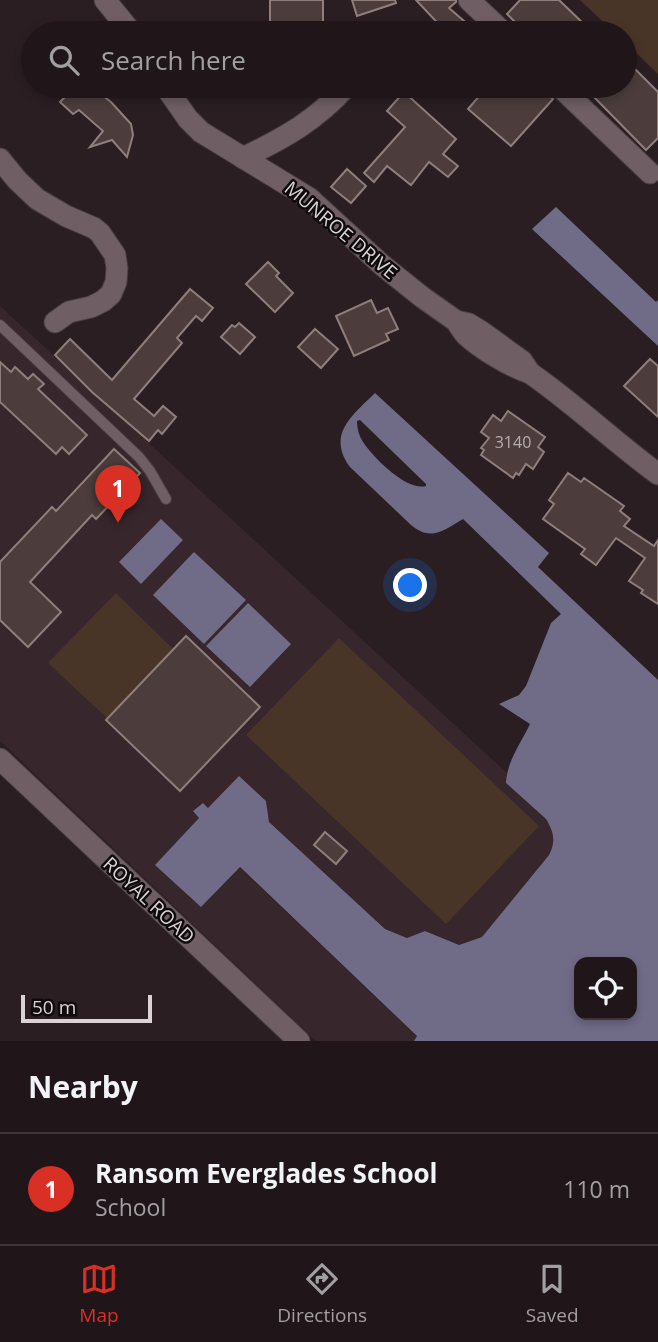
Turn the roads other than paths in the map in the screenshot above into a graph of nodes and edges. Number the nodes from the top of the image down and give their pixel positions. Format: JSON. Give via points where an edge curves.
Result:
{"nodes":[{"id":1,"x":105,"y":0,"type":"edge"},
{"id":2,"x":469,"y":0,"type":"edge"},
{"id":3,"x":122,"y":21,"type":"edge"},
{"id":4,"x":491,"y":21,"type":"edge"},
{"id":5,"x":173,"y":98,"type":"edge"},
{"id":6,"x":335,"y":98,"type":"edge"},
{"id":7,"x":572,"y":98,"type":"edge"},
{"id":8,"x":243,"y":158,"type":"junction"},
{"id":9,"x":0,"y":159,"type":"edge"},
{"id":10,"x":650,"y":173,"type":"dead end"},
{"id":11,"x":55,"y":323,"type":"dead end"},
{"id":12,"x":0,"y":325,"type":"edge"},
{"id":13,"x":658,"y":474,"type":"edge"},
{"id":14,"x":166,"y":499,"type":"dead end"},
{"id":15,"x":0,"y":759,"type":"edge"},
{"id":16,"x":299,"y":1041,"type":"edge"}],
"edges":[{"from":1,"to":3,"type":"street"},
{"from":2,"to":4,"type":"street"},
{"from":5,"to":8,"type":"street","name":"MUNROE DRIVE","via":[[201,132]]},
{"from":6,"to":8,"type":"street","via":[[282,139]]},
{"from":7,"to":10,"type":"street"},
{"from":8,"to":13,"type":"street","name":"MUNROE DRIVE","via":[[309,198],[382,265],[456,321],[465,334],[569,400]]},
{"from":9,"to":11,"type":"street","via":[[37,199],[100,233],[115,255],[116,282],[111,294]]},
{"from":12,"to":14,"type":"lane","via":[[139,457]]},
{"from":15,"to":16,"type":"street","name":"ROYAL ROAD"}]}
